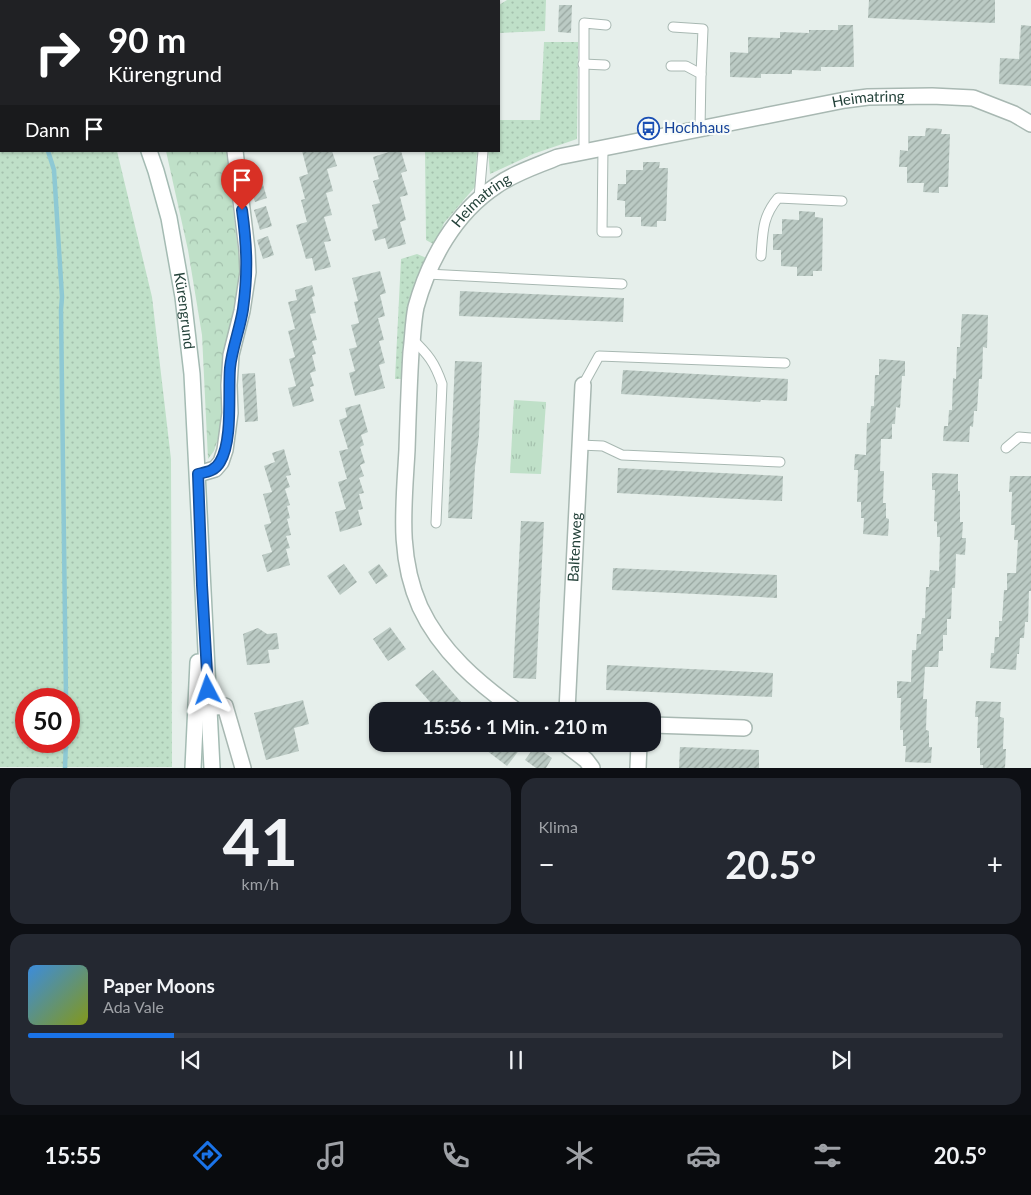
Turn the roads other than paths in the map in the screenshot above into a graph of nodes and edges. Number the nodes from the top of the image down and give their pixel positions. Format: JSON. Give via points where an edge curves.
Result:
{"nodes":[{"id":1,"x":606,"y":25,"type":"dead end"},
{"id":2,"x":673,"y":27,"type":"dead end"},
{"id":3,"x":583,"y":64,"type":"junction"},
{"id":4,"x":605,"y":65,"type":"dead end"},
{"id":5,"x":671,"y":66,"type":"dead end"},
{"id":6,"x":701,"y":74,"type":"junction"},
{"id":7,"x":1031,"y":124,"type":"edge"},
{"id":8,"x":700,"y":129,"type":"junction"},
{"id":9,"x":604,"y":148,"type":"junction"},
{"id":10,"x":149,"y":152,"type":"edge"},
{"id":11,"x":235,"y":152,"type":"edge"},
{"id":12,"x":483,"y":152,"type":"edge"},
{"id":13,"x":584,"y":152,"type":"junction"},
{"id":14,"x":479,"y":198,"type":"junction"},
{"id":15,"x":842,"y":201,"type":"dead end"},
{"id":16,"x":617,"y":232,"type":"dead end"},
{"id":17,"x":761,"y":256,"type":"dead end"},
{"id":18,"x":427,"y":274,"type":"junction"},
{"id":19,"x":622,"y":284,"type":"dead end"},
{"id":20,"x":412,"y":339,"type":"junction"},
{"id":21,"x":785,"y":363,"type":"dead end"},
{"id":22,"x":583,"y":385,"type":"joint"},
{"id":23,"x":1031,"y":438,"type":"edge"},
{"id":24,"x":580,"y":445,"type":"junction"},
{"id":25,"x":1006,"y":448,"type":"dead end"},
{"id":26,"x":780,"y":462,"type":"dead end"},
{"id":27,"x":198,"y":474,"type":"junction"},
{"id":28,"x":436,"y":523,"type":"dead end"},
{"id":29,"x":505,"y":702,"type":"edge"},
{"id":30,"x":567,"y":702,"type":"edge"},
{"id":31,"x":203,"y":708,"type":"junction"},
{"id":32,"x":661,"y":725,"type":"edge"},
{"id":33,"x":744,"y":728,"type":"dead end"},
{"id":34,"x":576,"y":752,"type":"edge"},
{"id":35,"x":639,"y":752,"type":"edge"},
{"id":36,"x":194,"y":768,"type":"edge"},
{"id":37,"x":212,"y":768,"type":"edge"},
{"id":38,"x":243,"y":768,"type":"edge"},
{"id":39,"x":592,"y":768,"type":"edge"},
{"id":40,"x":638,"y":768,"type":"edge"}],
"edges":[{"from":1,"to":3,"type":"lane","via":[[584,23]]},
{"from":2,"to":6,"type":"lane","via":[[703,29]]},
{"from":3,"to":4,"type":"lane"},
{"from":3,"to":13,"type":"lane"},
{"from":5,"to":6,"type":"lane","via":[[686,66]]},
{"from":6,"to":8,"type":"lane"},
{"from":7,"to":8,"type":"street","name":"Heimatring","via":[[974,98],[932,96],[868,97]]},
{"from":8,"to":9,"type":"street","name":"Heimatring"},
{"from":9,"to":13,"type":"street","name":"Heimatring"},
{"from":9,"to":16,"type":"lane","via":[[602,232]]},
{"from":10,"to":27,"type":"street","name":"Kürengrund","via":[[169,218],[183,296]]},
{"from":11,"to":27,"type":"street","via":[[248,272],[232,355],[225,450],[215,469]]},
{"from":12,"to":14,"type":"lane"},
{"from":13,"to":14,"type":"street","name":"Heimatring","via":[[522,171]]},
{"from":14,"to":18,"type":"street","name":"Heimatring","via":[[456,223]]},
{"from":15,"to":17,"type":"lane","via":[[778,198],[769,208],[763,225]]},
{"from":18,"to":19,"type":"lane"},
{"from":18,"to":20,"type":"street","name":"Heimatring","via":[[416,308]]},
{"from":20,"to":28,"type":"lane","via":[[429,355],[442,384]]},
{"from":20,"to":29,"type":"street","name":"Heimatring","via":[[403,532],[409,579],[440,641],[457,661]]},
{"from":21,"to":22,"type":"lane","via":[[598,356]]},
{"from":22,"to":24,"type":"street","name":"Baltenweg"},
{"from":23,"to":25,"type":"lane","via":[[1019,437]]},
{"from":24,"to":26,"type":"lane","via":[[603,446],[622,455]]},
{"from":24,"to":30,"type":"street","name":"Baltenweg"},
{"from":27,"to":31,"type":"street","name":"Kürengrund"},
{"from":31,"to":36,"type":"street","name":"Kürengrund"},
{"from":31,"to":37,"type":"street","name":"Kürengrund"},
{"from":31,"to":38,"type":"street","via":[[225,706]]},
{"from":32,"to":33,"type":"street"},
{"from":34,"to":39,"type":"street"},
{"from":35,"to":40,"type":"street"}]}
